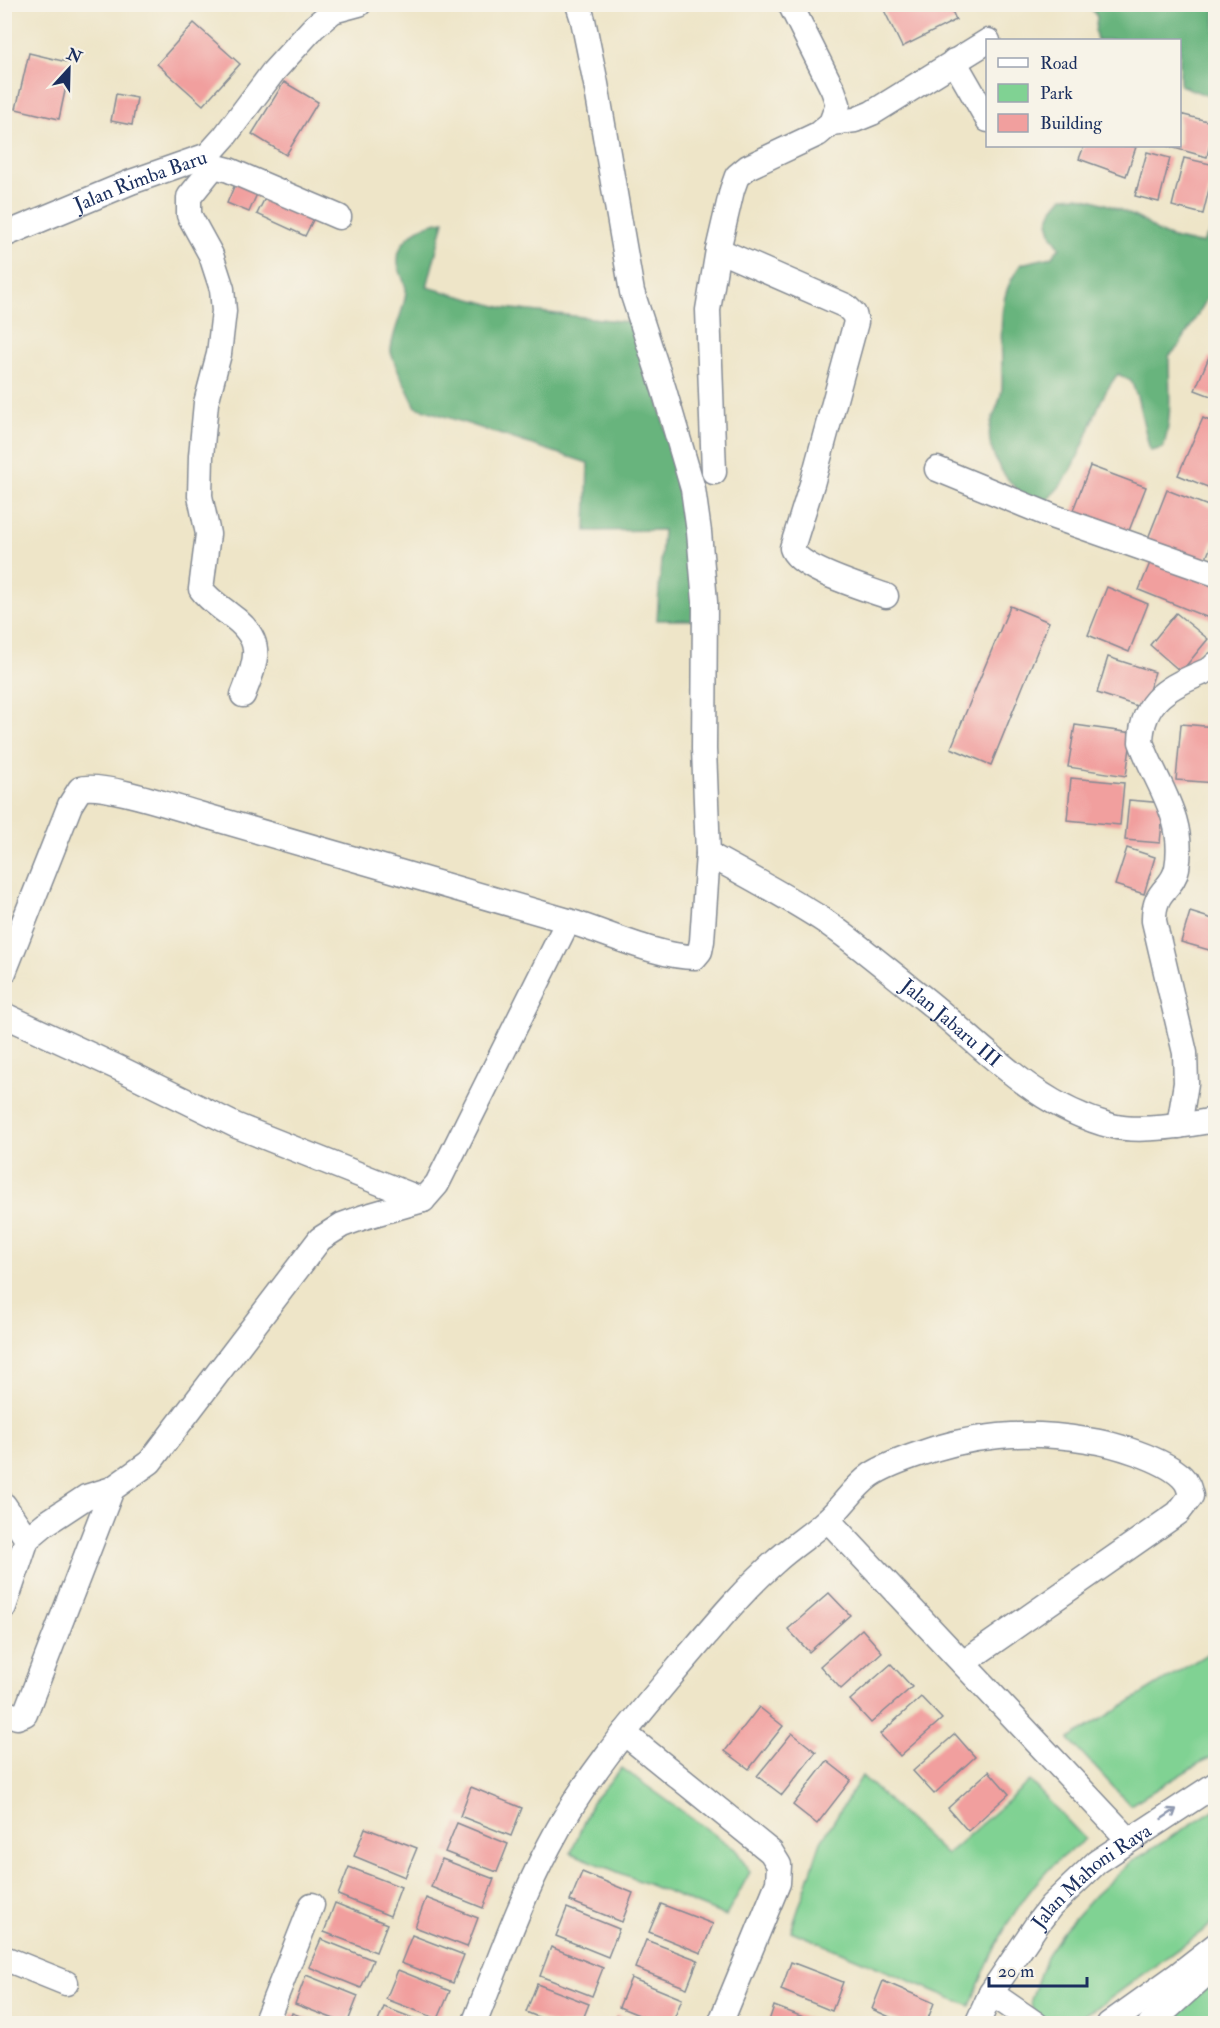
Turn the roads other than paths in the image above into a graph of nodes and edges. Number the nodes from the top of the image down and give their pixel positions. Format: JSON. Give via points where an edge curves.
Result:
{"nodes":[{"id":1,"x":578,"y":4,"type":"edge"},
{"id":2,"x":790,"y":4,"type":"edge"},
{"id":3,"x":351,"y":5,"type":"edge"},
{"id":4,"x":986,"y":42,"type":"edge"},
{"id":5,"x":954,"y":61,"type":"junction"},
{"id":6,"x":986,"y":118,"type":"edge"},
{"id":7,"x":831,"y":123,"type":"junction"},
{"id":8,"x":211,"y":161,"type":"junction"},
{"id":9,"x":339,"y":218,"type":"dead end"},
{"id":10,"x":4,"y":234,"type":"edge"},
{"id":11,"x":718,"y":250,"type":"junction"},
{"id":12,"x":937,"y":469,"type":"dead end"},
{"id":13,"x":714,"y":472,"type":"dead end"},
{"id":14,"x":1215,"y":574,"type":"edge"},
{"id":15,"x":886,"y":596,"type":"dead end"},
{"id":16,"x":1215,"y":664,"type":"edge"},
{"id":17,"x":243,"y":695,"type":"dead end"},
{"id":18,"x":708,"y":854,"type":"junction"},
{"id":19,"x":568,"y":921,"type":"junction"},
{"id":20,"x":6,"y":966,"type":"edge"},
{"id":21,"x":4,"y":1015,"type":"edge"},
{"id":22,"x":1215,"y":1120,"type":"edge"},
{"id":23,"x":1179,"y":1126,"type":"junction"},
{"id":24,"x":423,"y":1200,"type":"junction"},
{"id":25,"x":112,"y":1489,"type":"junction"},
{"id":26,"x":4,"y":1505,"type":"edge"},
{"id":27,"x":828,"y":1520,"type":"junction"},
{"id":28,"x":27,"y":1539,"type":"junction"},
{"id":29,"x":7,"y":1594,"type":"edge"},
{"id":30,"x":963,"y":1663,"type":"junction"},
{"id":31,"x":4,"y":1712,"type":"edge"},
{"id":32,"x":624,"y":1733,"type":"junction"},
{"id":33,"x":1215,"y":1784,"type":"edge"},
{"id":34,"x":1129,"y":1840,"type":"junction"},
{"id":35,"x":312,"y":1905,"type":"dead end"},
{"id":36,"x":1215,"y":1945,"type":"edge"},
{"id":37,"x":4,"y":1958,"type":"edge"},
{"id":38,"x":1215,"y":1965,"type":"edge"},
{"id":39,"x":66,"y":1983,"type":"dead end"},
{"id":40,"x":991,"y":1994,"type":"junction"},
{"id":41,"x":265,"y":2024,"type":"edge"},
{"id":42,"x":474,"y":2024,"type":"edge"},
{"id":43,"x":720,"y":2024,"type":"edge"},
{"id":44,"x":977,"y":2024,"type":"edge"},
{"id":45,"x":1036,"y":2024,"type":"edge"},
{"id":46,"x":1109,"y":2024,"type":"edge"},
{"id":47,"x":1150,"y":2024,"type":"edge"}],
"edges":[{"from":1,"to":18,"type":"street","via":[[594,73],[632,292],[693,489],[705,602]]},
{"from":2,"to":7,"type":"street","via":[[834,90],[838,104]]},
{"from":3,"to":8,"type":"street","name":"Jalan Rimba Baru","via":[[333,11],[314,27],[273,72]]},
{"from":4,"to":5,"type":"street"},
{"from":5,"to":6,"type":"street"},
{"from":5,"to":7,"type":"street","via":[[872,113]]},
{"from":7,"to":11,"type":"street","via":[[818,134],[737,176]]},
{"from":8,"to":9,"type":"street"},
{"from":8,"to":10,"type":"street","name":"Jalan Rimba Baru","via":[[130,182]]},
{"from":8,"to":17,"type":"street","via":[[189,197],[189,215],[211,255],[222,289],[224,311],[219,354],[206,403],[201,456],[200,495],[208,534],[201,589],[243,623],[251,635],[256,662]]},
{"from":11,"to":13,"type":"street","via":[[708,310]]},
{"from":11,"to":15,"type":"street","via":[[846,306],[854,314],[856,322],[792,548],[794,555],[813,568]]},
{"from":12,"to":14,"type":"street","via":[[1054,517]]},
{"from":16,"to":23,"type":"street","via":[[1167,689],[1154,701],[1141,729],[1143,748],[1175,817],[1178,834],[1176,874],[1159,895],[1154,921],[1186,1060]]},
{"from":18,"to":19,"type":"street","via":[[702,941],[695,957],[667,953]]},
{"from":18,"to":23,"type":"street","name":"Jalan Jabaru III","via":[[827,923],[939,1010],[1008,1072],[1056,1104],[1114,1127]]},
{"from":19,"to":20,"type":"street","via":[[183,810],[88,787],[80,789],[70,805]]},
{"from":19,"to":24,"type":"street","via":[[437,1185]]},
{"from":21,"to":24,"type":"street","via":[[237,1126]]},
{"from":22,"to":23,"type":"street","name":"Jalan Jabaru III"},
{"from":24,"to":25,"type":"street","via":[[364,1217],[320,1239],[150,1462]]},
{"from":25,"to":28,"type":"street","via":[[86,1497]]},
{"from":25,"to":31,"type":"street","via":[[25,1714],[17,1717]]},
{"from":26,"to":28,"type":"street"},
{"from":27,"to":30,"type":"street"},
{"from":27,"to":30,"type":"street","via":[[869,1476],[899,1461],[936,1448],[1004,1434],[1103,1442],[1143,1455],[1181,1476],[1191,1496],[1178,1514]]},
{"from":27,"to":32,"type":"street","via":[[774,1563],[721,1618]]},
{"from":28,"to":29,"type":"street"},
{"from":30,"to":34,"type":"street"},
{"from":32,"to":42,"type":"street","via":[[584,1785],[548,1847]]},
{"from":32,"to":43,"type":"street","via":[[771,1852],[779,1865],[778,1883]]},
{"from":34,"to":33,"type":"street","name":"Jalan Mahoni Raya","one_way":true},
{"from":34,"to":40,"type":"street","name":"Jalan Mahoni Raya","via":[[1098,1862],[1052,1906]]},
{"from":35,"to":41,"type":"street"},
{"from":36,"to":46,"type":"street"},
{"from":37,"to":39,"type":"street"},
{"from":38,"to":47,"type":"street"},
{"from":40,"to":44,"type":"street","name":"Jalan Mahoni Raya"},
{"from":40,"to":45,"type":"street"}]}
